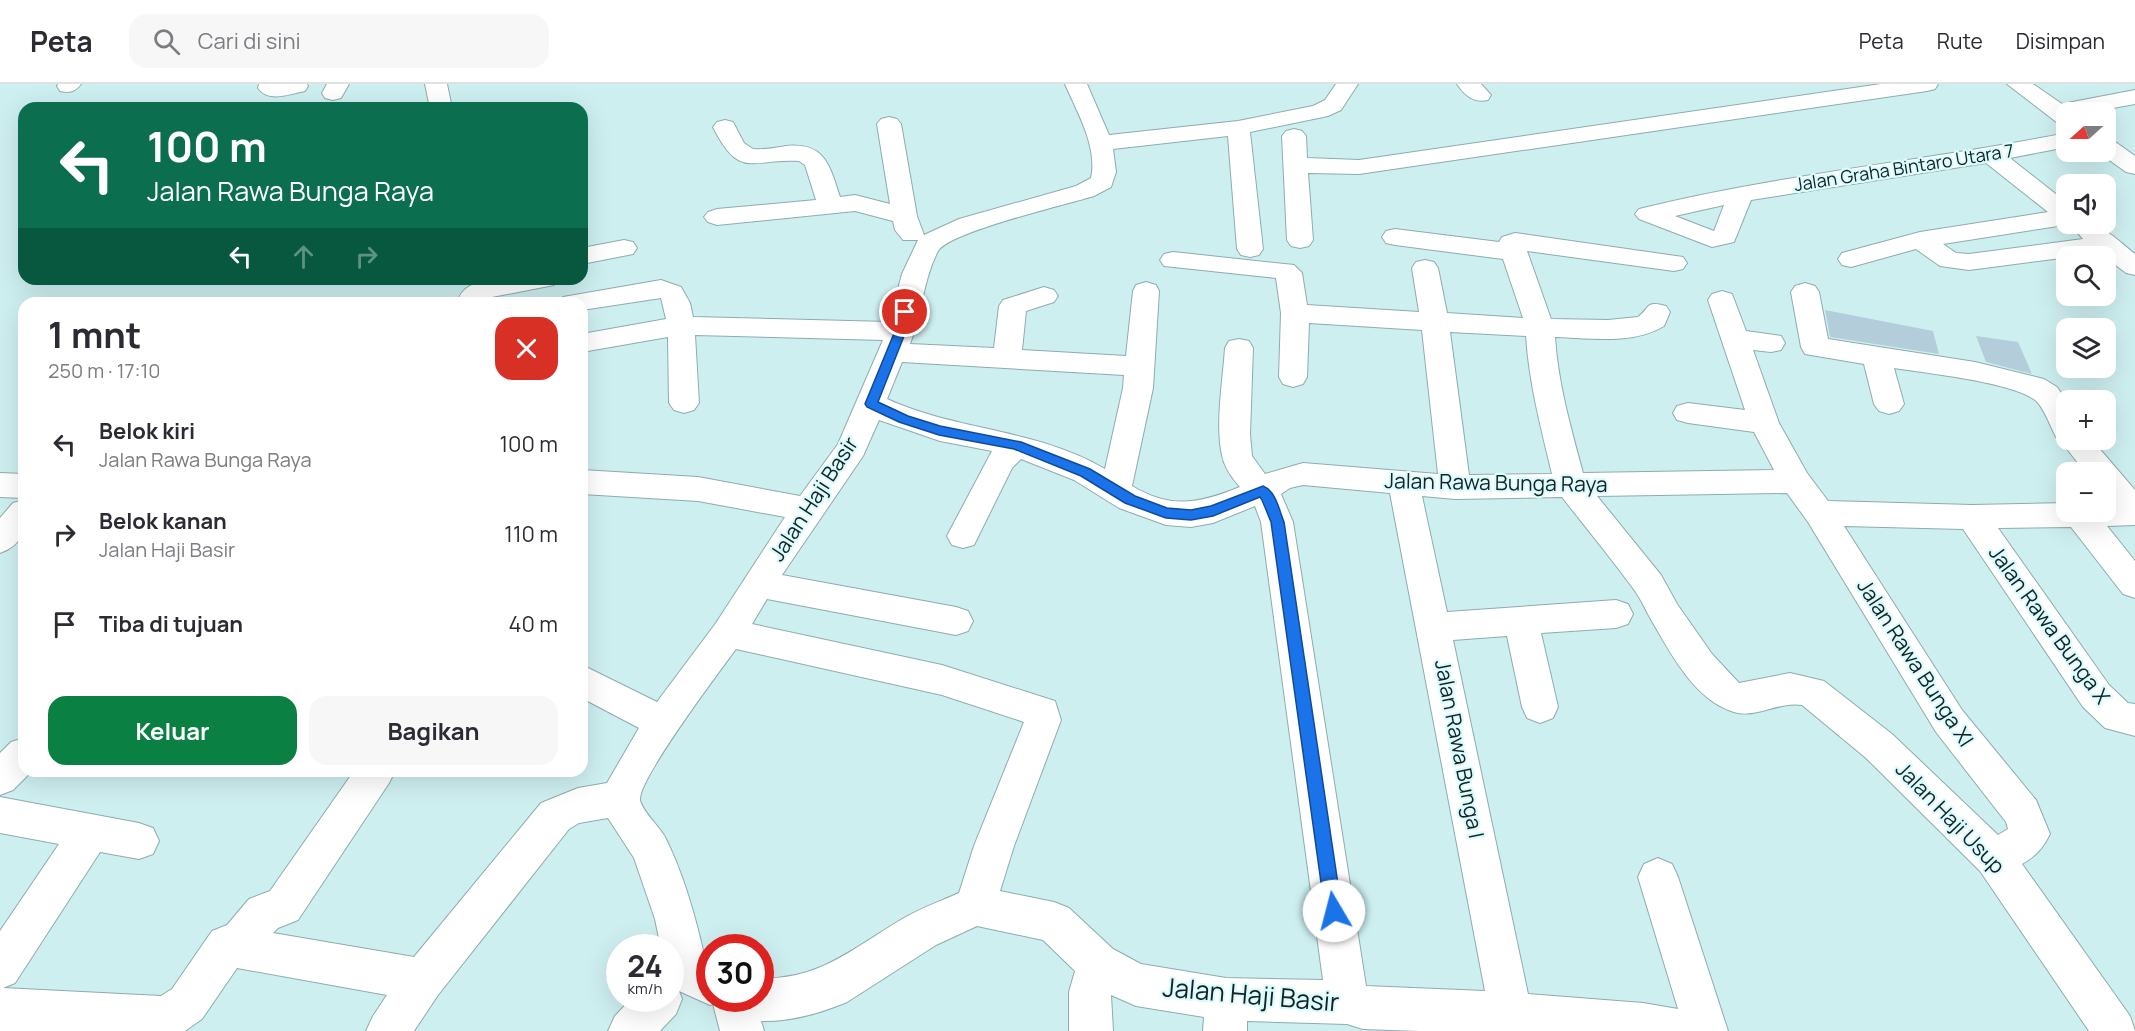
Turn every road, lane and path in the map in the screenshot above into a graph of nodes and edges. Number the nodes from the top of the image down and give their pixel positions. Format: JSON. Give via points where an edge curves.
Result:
{"nodes":[{"id":1,"x":270,"y":84,"type":"edge"},
{"id":2,"x":436,"y":84,"type":"edge"},
{"id":3,"x":1076,"y":84,"type":"edge"},
{"id":4,"x":1347,"y":84,"type":"edge"},
{"id":5,"x":1927,"y":84,"type":"edge"},
{"id":6,"x":2018,"y":84,"type":"edge"},
{"id":7,"x":297,"y":86,"type":"dead end"},
{"id":8,"x":2135,"y":97,"type":"edge"},
{"id":9,"x":438,"y":102,"type":"edge"},
{"id":10,"x":2115,"y":102,"type":"edge"},
{"id":11,"x":2056,"y":111,"type":"edge"},
{"id":12,"x":890,"y":124,"type":"dead end"},
{"id":13,"x":725,"y":127,"type":"dead end"},
{"id":14,"x":1238,"y":128,"type":"junction"},
{"id":15,"x":1294,"y":136,"type":"dead end"},
{"id":16,"x":2056,"y":142,"type":"edge"},
{"id":17,"x":1099,"y":143,"type":"junction"},
{"id":18,"x":2116,"y":153,"type":"edge"},
{"id":19,"x":1991,"y":155,"type":"junction"},
{"id":20,"x":1296,"y":165,"type":"junction"},
{"id":21,"x":2135,"y":167,"type":"edge"},
{"id":22,"x":1741,"y":194,"type":"dead end"},
{"id":23,"x":831,"y":206,"type":"junction"},
{"id":24,"x":2056,"y":207,"type":"edge"},
{"id":25,"x":904,"y":216,"type":"junction"},
{"id":26,"x":717,"y":217,"type":"dead end"},
{"id":27,"x":2056,"y":218,"type":"edge"},
{"id":28,"x":2092,"y":234,"type":"edge"},
{"id":29,"x":1395,"y":237,"type":"dead end"},
{"id":30,"x":1300,"y":240,"type":"dead end"},
{"id":31,"x":1920,"y":240,"type":"junction"},
{"id":32,"x":929,"y":243,"type":"junction"},
{"id":33,"x":2106,"y":244,"type":"junction"},
{"id":34,"x":624,"y":248,"type":"dead end"},
{"id":35,"x":1250,"y":249,"type":"dead end"},
{"id":36,"x":1514,"y":252,"type":"junction"},
{"id":37,"x":588,"y":255,"type":"edge"},
{"id":38,"x":1851,"y":258,"type":"dead end"},
{"id":39,"x":1173,"y":260,"type":"dead end"},
{"id":40,"x":1674,"y":263,"type":"dead end"},
{"id":41,"x":2135,"y":267,"type":"edge"},
{"id":42,"x":1425,"y":268,"type":"dead end"},
{"id":43,"x":512,"y":285,"type":"edge"},
{"id":44,"x":1146,"y":291,"type":"dead end"},
{"id":45,"x":1044,"y":296,"type":"dead end"},
{"id":46,"x":473,"y":297,"type":"edge"},
{"id":47,"x":1722,"y":300,"type":"dead end"},
{"id":48,"x":1807,"y":300,"type":"dead end"},
{"id":49,"x":588,"y":301,"type":"edge"},
{"id":50,"x":1656,"y":312,"type":"dead end"},
{"id":51,"x":1295,"y":313,"type":"junction"},
{"id":52,"x":1435,"y":322,"type":"junction"},
{"id":53,"x":680,"y":326,"type":"junction"},
{"id":54,"x":1540,"y":328,"type":"junction"},
{"id":55,"x":1736,"y":339,"type":"junction"},
{"id":56,"x":588,"y":342,"type":"edge"},
{"id":57,"x":896,"y":342,"type":"junction"},
{"id":58,"x":1771,"y":343,"type":"dead end"},
{"id":59,"x":1239,"y":348,"type":"dead end"},
{"id":60,"x":1876,"y":356,"type":"junction"},
{"id":61,"x":1007,"y":358,"type":"junction"},
{"id":62,"x":1139,"y":366,"type":"junction"},
{"id":63,"x":1293,"y":377,"type":"dead end"},
{"id":64,"x":684,"y":403,"type":"dead end"},
{"id":65,"x":872,"y":404,"type":"junction"},
{"id":66,"x":1889,"y":404,"type":"dead end"},
{"id":67,"x":2056,"y":409,"type":"edge"},
{"id":68,"x":1688,"y":413,"type":"dead end"},
{"id":69,"x":1764,"y":423,"type":"junction"},
{"id":70,"x":1016,"y":445,"type":"junction"},
{"id":71,"x":2084,"y":450,"type":"edge"},
{"id":72,"x":2094,"y":462,"type":"edge"},
{"id":73,"x":1387,"y":473,"type":"junction"},
{"id":74,"x":1795,"y":481,"type":"junction"},
{"id":75,"x":588,"y":482,"type":"edge"},
{"id":76,"x":0,"y":485,"type":"edge"},
{"id":77,"x":18,"y":486,"type":"edge"},
{"id":78,"x":1571,"y":486,"type":"junction"},
{"id":79,"x":1455,"y":487,"type":"junction"},
{"id":80,"x":1116,"y":489,"type":"junction"},
{"id":81,"x":2116,"y":489,"type":"edge"},
{"id":82,"x":1263,"y":490,"type":"junction"},
{"id":83,"x":809,"y":510,"type":"junction"},
{"id":84,"x":2135,"y":512,"type":"edge"},
{"id":85,"x":1819,"y":513,"type":"junction"},
{"id":86,"x":2116,"y":513,"type":"edge"},
{"id":87,"x":2056,"y":515,"type":"edge"},
{"id":88,"x":1971,"y":517,"type":"junction"},
{"id":89,"x":18,"y":519,"type":"edge"},
{"id":90,"x":2086,"y":522,"type":"edge"},
{"id":91,"x":963,"y":536,"type":"dead end"},
{"id":92,"x":0,"y":540,"type":"edge"},
{"id":93,"x":758,"y":585,"type":"junction"},
{"id":94,"x":2135,"y":585,"type":"edge"},
{"id":95,"x":1616,"y":614,"type":"dead end"},
{"id":96,"x":956,"y":621,"type":"dead end"},
{"id":97,"x":1521,"y":621,"type":"junction"},
{"id":98,"x":1435,"y":627,"type":"junction"},
{"id":99,"x":728,"y":633,"type":"junction"},
{"id":100,"x":588,"y":684,"type":"edge"},
{"id":101,"x":1540,"y":707,"type":"dead end"},
{"id":102,"x":2135,"y":720,"type":"edge"},
{"id":103,"x":663,"y":722,"type":"junction"},
{"id":104,"x":372,"y":777,"type":"edge"},
{"id":105,"x":621,"y":799,"type":"junction"},
{"id":106,"x":0,"y":815,"type":"edge"},
{"id":107,"x":91,"y":831,"type":"junction"},
{"id":108,"x":139,"y":841,"type":"dead end"},
{"id":109,"x":1994,"y":858,"type":"junction"},
{"id":110,"x":1658,"y":877,"type":"dead end"},
{"id":111,"x":975,"y":906,"type":"junction"},
{"id":112,"x":677,"y":934,"type":"edge"},
{"id":113,"x":236,"y":947,"type":"junction"},
{"id":114,"x":1098,"y":964,"type":"junction"},
{"id":115,"x":0,"y":968,"type":"edge"},
{"id":116,"x":423,"y":980,"type":"junction"},
{"id":117,"x":774,"y":1000,"type":"edge"},
{"id":118,"x":0,"y":1009,"type":"edge"},
{"id":119,"x":652,"y":1012,"type":"edge"},
{"id":120,"x":737,"y":1012,"type":"edge"},
{"id":121,"x":1359,"y":1013,"type":"edge"},
{"id":122,"x":1226,"y":1015,"type":"edge"},
{"id":123,"x":1492,"y":1020,"type":"edge"},
{"id":124,"x":1656,"y":1029,"type":"edge"},
{"id":125,"x":388,"y":1031,"type":"edge"},
{"id":126,"x":630,"y":1031,"type":"edge"},
{"id":127,"x":742,"y":1031,"type":"edge"},
{"id":128,"x":1091,"y":1031,"type":"edge"},
{"id":129,"x":1707,"y":1031,"type":"edge"},
{"id":130,"x":2115,"y":1031,"type":"edge"}],
"edges":[{"from":1,"to":7,"type":"street","via":[[270,90]]},
{"from":2,"to":9,"type":"street"},
{"from":3,"to":17,"type":"street"},
{"from":4,"to":14,"type":"street","via":[[1333,105],[1320,111]]},
{"from":5,"to":20,"type":"street","via":[[1359,167]]},
{"from":6,"to":11,"type":"street"},
{"from":8,"to":10,"type":"street"},
{"from":12,"to":25,"type":"street"},
{"from":13,"to":23,"type":"street","via":[[736,147],[749,155],[811,156]]},
{"from":14,"to":17,"type":"street"},
{"from":14,"to":35,"type":"street"},
{"from":15,"to":20,"type":"street"},
{"from":16,"to":19,"type":"street","name":"Jalan Graha Bintaro Utara 7"},
{"from":17,"to":32,"type":"street","via":[[1106,173],[1102,183],[968,224]]},
{"from":18,"to":21,"type":"street"},
{"from":19,"to":22,"type":"street","name":"Jalan Graha Bintaro Utara 7"},
{"from":19,"to":24,"type":"street"},
{"from":20,"to":30,"type":"street"},
{"from":23,"to":25,"type":"street","via":[[855,202]]},
{"from":23,"to":26,"type":"street"},
{"from":25,"to":32,"type":"street","via":[[908,230]]},
{"from":27,"to":31,"type":"street"},
{"from":28,"to":33,"type":"street"},
{"from":29,"to":36,"type":"street"},
{"from":31,"to":33,"type":"street","via":[[1941,256],[1956,261]]},
{"from":31,"to":38,"type":"street"},
{"from":32,"to":57,"type":"street","name":"Jalan Haji Basir","via":[[915,274]]},
{"from":33,"to":41,"type":"street"},
{"from":34,"to":37,"type":"street"},
{"from":36,"to":40,"type":"street","via":[[1511,243],[1515,242]]},
{"from":36,"to":54,"type":"street"},
{"from":39,"to":51,"type":"street","via":[[1285,271],[1289,273]]},
{"from":42,"to":52,"type":"street"},
{"from":43,"to":46,"type":"street","via":[[478,291]]},
{"from":44,"to":62,"type":"street"},
{"from":45,"to":61,"type":"street","via":[[1013,306]]},
{"from":47,"to":55,"type":"street"},
{"from":48,"to":60,"type":"street","via":[[1815,347]]},
{"from":49,"to":53,"type":"street","via":[[661,289],[670,291],[675,296]]},
{"from":50,"to":54,"type":"street","via":[[1654,320],[1644,326]]},
{"from":51,"to":52,"type":"street"},
{"from":51,"to":63,"type":"street"},
{"from":52,"to":54,"type":"street"},
{"from":52,"to":79,"type":"street"},
{"from":53,"to":56,"type":"street"},
{"from":53,"to":57,"type":"street"},
{"from":53,"to":64,"type":"street"},
{"from":54,"to":78,"type":"street","via":[[1549,400]]},
{"from":55,"to":58,"type":"street"},
{"from":55,"to":69,"type":"street"},
{"from":57,"to":61,"type":"street"},
{"from":57,"to":65,"type":"street","name":"Jalan Haji Basir"},
{"from":59,"to":82,"type":"street","via":[[1237,456],[1243,469]]},
{"from":60,"to":66,"type":"street"},
{"from":60,"to":67,"type":"street","via":[[1969,370],[2036,387],[2048,394]]},
{"from":61,"to":62,"type":"street"},
{"from":62,"to":80,"type":"street","via":[[1138,388]]},
{"from":65,"to":70,"type":"street","name":"Jalan Rawa Bunga Raya","via":[[939,430]]},
{"from":65,"to":83,"type":"street","name":"Jalan Haji Basir","via":[[852,448]]},
{"from":68,"to":69,"type":"street"},
{"from":69,"to":74,"type":"street"},
{"from":70,"to":80,"type":"street","name":"Jalan Rawa Bunga Raya","via":[[1085,472]]},
{"from":70,"to":91,"type":"street","via":[[1000,462]]},
{"from":71,"to":72,"type":"street"},
{"from":73,"to":79,"type":"street","name":"Jalan Rawa Bunga Raya"},
{"from":73,"to":82,"type":"street","name":"Jalan Rawa Bunga Raya","via":[[1303,474],[1281,479]]},
{"from":73,"to":98,"type":"street","name":"Jalan Rawa Bunga I"},
{"from":74,"to":78,"type":"street","name":"Jalan Rawa Bunga Raya"},
{"from":74,"to":85,"type":"street"},
{"from":75,"to":83,"type":"street","via":[[698,489]]},
{"from":76,"to":77,"type":"street"},
{"from":78,"to":79,"type":"street","name":"Jalan Rawa Bunga Raya"},
{"from":78,"to":109,"type":"street","name":"Jalan Haji Usup","via":[[1649,584],[1699,664],[1727,694],[1745,699],[1790,688],[1811,692],[1879,746]]},
{"from":80,"to":82,"type":"street","name":"Jalan Rawa Bunga Raya","via":[[1130,500],[1166,513],[1191,515],[1213,511]]},
{"from":81,"to":84,"type":"street"},
{"from":82,"to":121,"type":"street","via":[[1277,522]]},
{"from":83,"to":93,"type":"street","name":"Jalan Haji Basir"},
{"from":84,"to":86,"type":"street"},
{"from":85,"to":88,"type":"street"},
{"from":85,"to":109,"type":"street","name":"Jalan Rawa Bunga XI","via":[[1948,721],[2022,812],[2030,834],[2019,845]]},
{"from":87,"to":88,"type":"street"},
{"from":88,"to":102,"type":"street","name":"Jalan Rawa Bunga X","via":[[2096,696],[2118,717]]},
{"from":89,"to":92,"type":"street"},
{"from":90,"to":94,"type":"street"},
{"from":93,"to":96,"type":"street"},
{"from":93,"to":99,"type":"street","name":"Jalan Haji Basir"},
{"from":95,"to":97,"type":"street"},
{"from":97,"to":98,"type":"street"},
{"from":97,"to":101,"type":"street"},
{"from":98,"to":123,"type":"street","name":"Jalan Rawa Bunga I"},
{"from":99,"to":103,"type":"street","name":"Jalan Haji Basir"},
{"from":99,"to":111,"type":"street","via":[[942,680],[1042,712],[1031,755],[994,846]]},
{"from":100,"to":103,"type":"street"},
{"from":103,"to":105,"type":"street","name":"Jalan Haji Basir","via":[[626,783]]},
{"from":104,"to":113,"type":"street","via":[[284,906],[264,912]]},
{"from":105,"to":112,"type":"street","via":[[625,813],[650,848],[676,919]]},
{"from":105,"to":116,"type":"street","via":[[580,803],[555,816]]},
{"from":106,"to":107,"type":"street"},
{"from":107,"to":108,"type":"street"},
{"from":107,"to":115,"type":"street"},
{"from":109,"to":130,"type":"street","name":"Jalan Haji Usup"},
{"from":110,"to":129,"type":"street"},
{"from":111,"to":114,"type":"street","name":"Jalan Haji Basir","via":[[1054,922]]},
{"from":111,"to":117,"type":"street","via":[[921,931],[832,987]]},
{"from":113,"to":116,"type":"street"},
{"from":113,"to":118,"type":"street","via":[[227,946],[187,1004],[168,1017],[153,1020],[122,1014]]},
{"from":114,"to":122,"type":"street","name":"Jalan Haji Basir","via":[[1136,985]]},
{"from":114,"to":128,"type":"street","via":[[1090,992]]},
{"from":116,"to":125,"type":"street"},
{"from":119,"to":126,"type":"street"},
{"from":120,"to":127,"type":"street"},
{"from":121,"to":122,"type":"street","name":"Jalan Haji Basir"},
{"from":121,"to":123,"type":"street","name":"Jalan Haji Basir"},
{"from":123,"to":124,"type":"street","name":"Jalan Haji Basir"}]}
